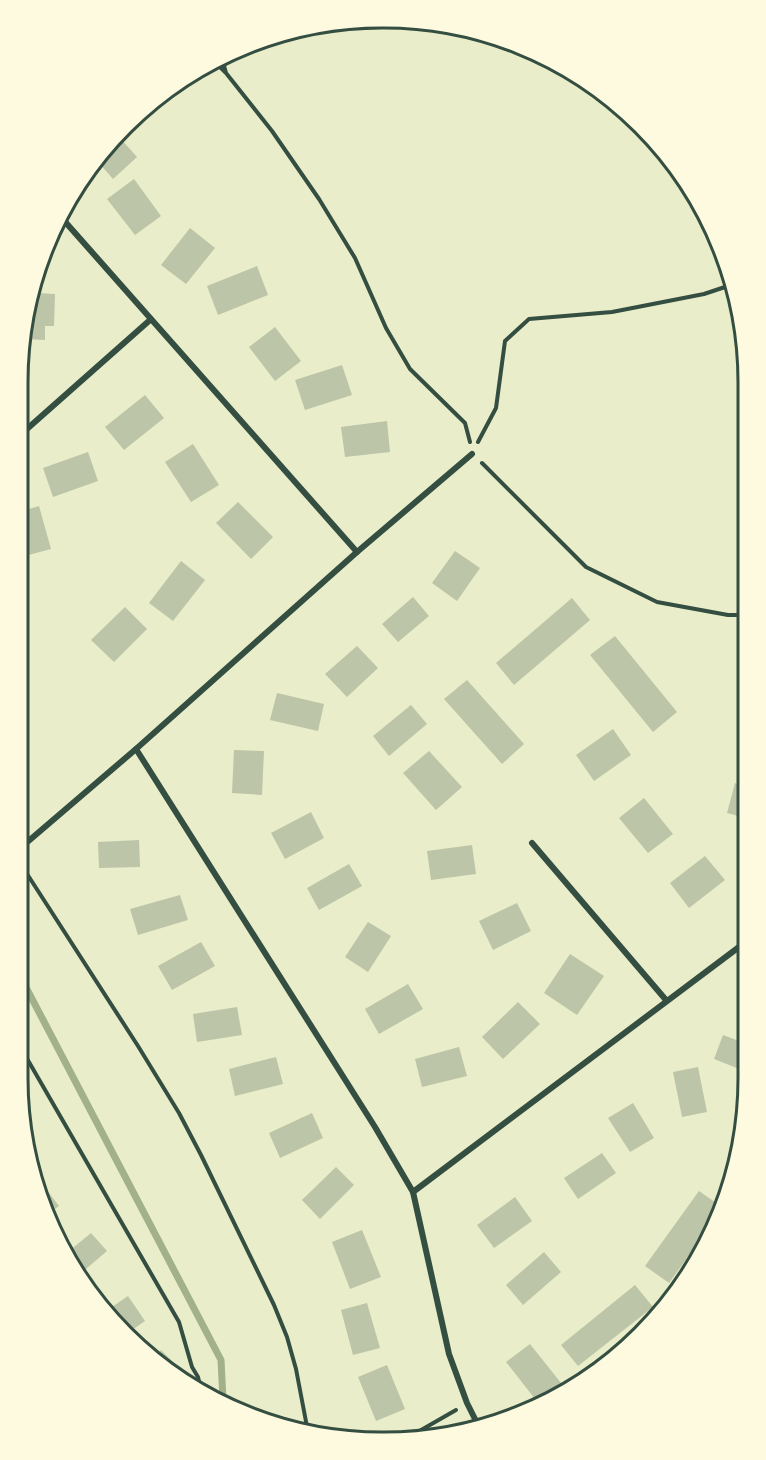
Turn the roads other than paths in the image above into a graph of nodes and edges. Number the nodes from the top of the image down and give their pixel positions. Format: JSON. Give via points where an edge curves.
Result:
{"nodes":[{"id":1,"x":66,"y":223,"type":"edge"},
{"id":2,"x":150,"y":320,"type":"junction"},
{"id":3,"x":28,"y":428,"type":"edge"},
{"id":4,"x":472,"y":454,"type":"road end"},
{"id":5,"x":357,"y":552,"type":"junction"},
{"id":6,"x":136,"y":749,"type":"junction"},
{"id":7,"x":28,"y":841,"type":"edge"},
{"id":8,"x":532,"y":843,"type":"dead end"},
{"id":9,"x":738,"y":948,"type":"edge"},
{"id":10,"x":666,"y":1000,"type":"junction"},
{"id":11,"x":412,"y":1192,"type":"junction"},
{"id":12,"x":475,"y":1419,"type":"edge"}],
"edges":[{"from":1,"to":2,"type":"street"},
{"from":2,"to":3,"type":"street"},
{"from":2,"to":5,"type":"street"},
{"from":4,"to":5,"type":"street"},
{"from":5,"to":6,"type":"street"},
{"from":6,"to":7,"type":"street"},
{"from":6,"to":11,"type":"street"},
{"from":8,"to":10,"type":"street"},
{"from":9,"to":10,"type":"street"},
{"from":10,"to":11,"type":"street"},
{"from":11,"to":12,"type":"street","via":[[449,1354]]}]}
